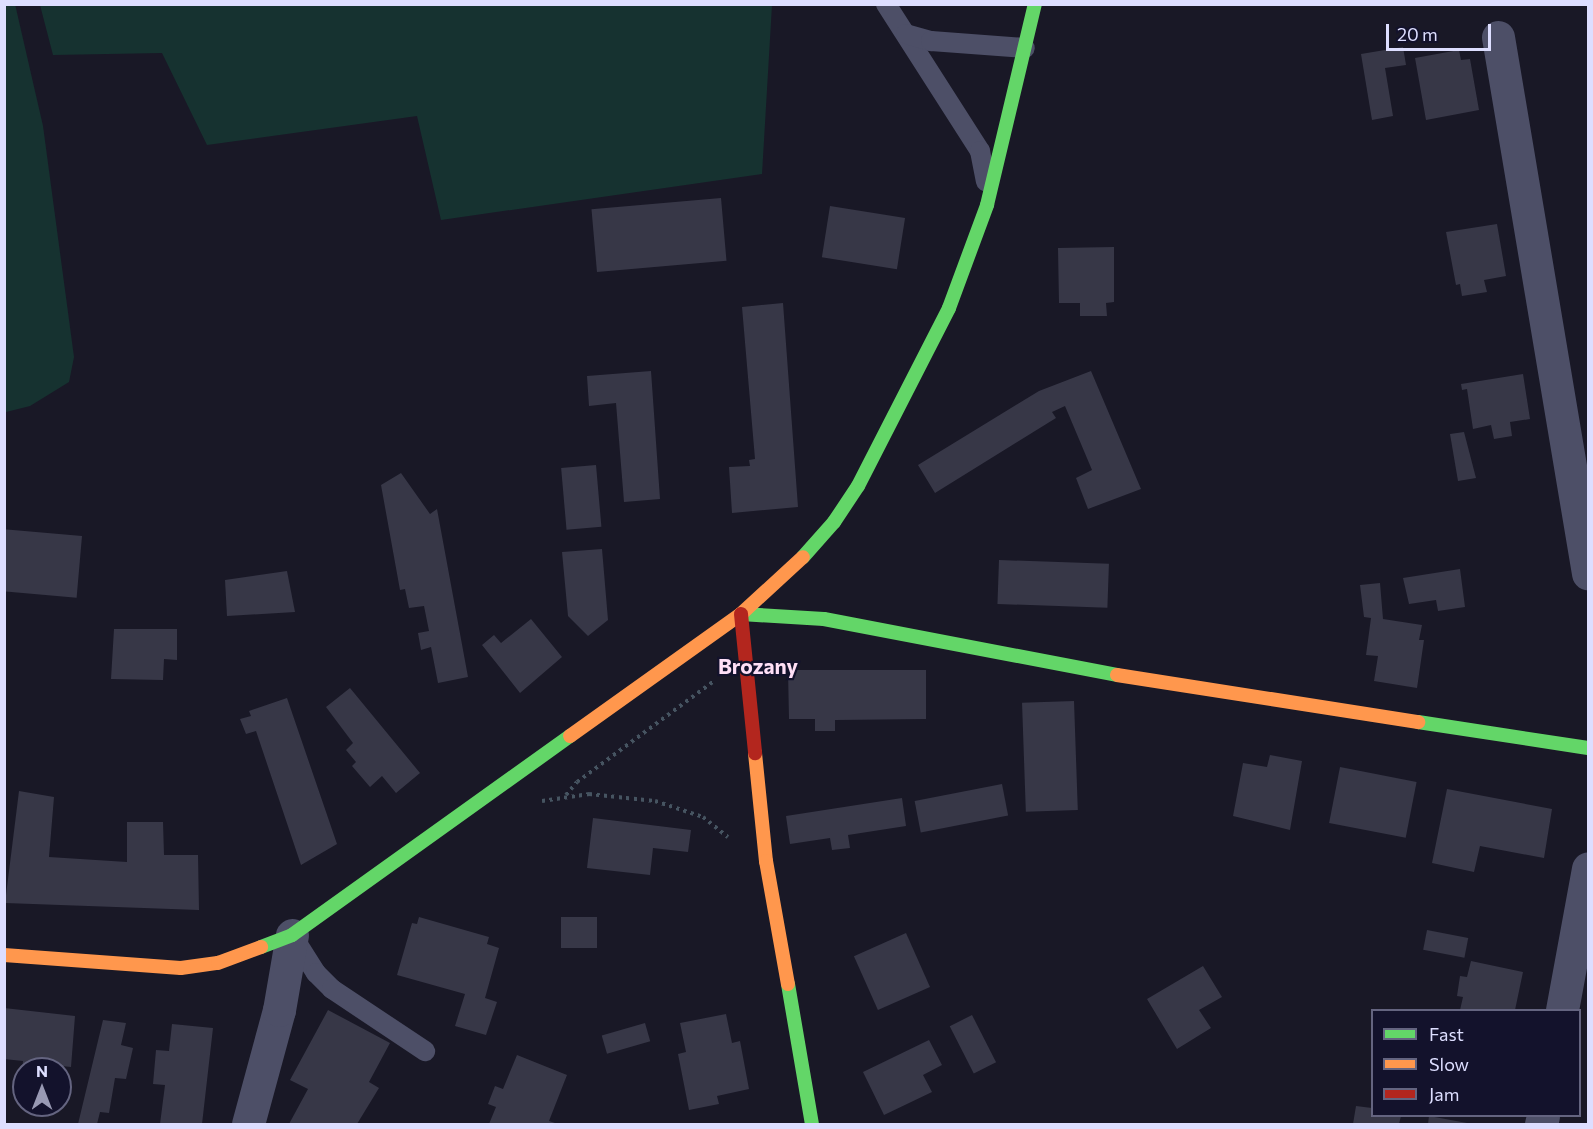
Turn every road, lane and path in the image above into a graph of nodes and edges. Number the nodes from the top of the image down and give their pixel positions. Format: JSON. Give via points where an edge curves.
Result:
{"nodes":[{"id":1,"x":886,"y":4,"type":"edge"},
{"id":2,"x":1035,"y":4,"type":"edge"},
{"id":3,"x":906,"y":34,"type":"junction"},
{"id":4,"x":1498,"y":37,"type":"dead end"},
{"id":5,"x":1025,"y":48,"type":"junction"},
{"id":6,"x":987,"y":204,"type":"junction"},
{"id":7,"x":1588,"y":573,"type":"edge"},
{"id":8,"x":741,"y":614,"type":"junction"},
{"id":9,"x":746,"y":658,"type":"junction"},
{"id":10,"x":1588,"y":748,"type":"edge"},
{"id":11,"x":565,"y":796,"type":"junction"},
{"id":12,"x":536,"y":802,"type":"dead end"},
{"id":13,"x":766,"y":861,"type":"junction"},
{"id":14,"x":1588,"y":868,"type":"edge"},
{"id":15,"x":292,"y":935,"type":"junction"},
{"id":16,"x":4,"y":955,"type":"edge"},
{"id":17,"x":1562,"y":1009,"type":"edge"},
{"id":18,"x":425,"y":1051,"type":"dead end"},
{"id":19,"x":248,"y":1125,"type":"edge"},
{"id":20,"x":812,"y":1125,"type":"edge"}],
"edges":[{"from":1,"to":3,"type":"lane"},
{"from":2,"to":5,"type":"street"},
{"from":3,"to":5,"type":"lane","via":[[931,41]]},
{"from":3,"to":6,"type":"lane","via":[[980,151],[985,164]]},
{"from":4,"to":7,"type":"street"},
{"from":5,"to":6,"type":"street"},
{"from":6,"to":8,"type":"street","via":[[949,308],[858,486],[813,547]]},
{"from":8,"to":9,"type":"street"},
{"from":8,"to":10,"type":"street","via":[[824,619],[1143,680]]},
{"from":8,"to":15,"type":"street"},
{"from":9,"to":11,"type":"path","via":[[577,782]]},
{"from":9,"to":13,"type":"street"},
{"from":11,"to":12,"type":"path"},
{"from":11,"to":13,"type":"path","via":[[620,796],[680,808],[722,831],[740,848],[747,862]]},
{"from":13,"to":20,"type":"street"},
{"from":14,"to":17,"type":"street"},
{"from":15,"to":16,"type":"street","via":[[218,963],[181,968]]},
{"from":15,"to":18,"type":"lane","via":[[316,973],[332,989]]},
{"from":15,"to":19,"type":"street","via":[[279,1010]]}]}
